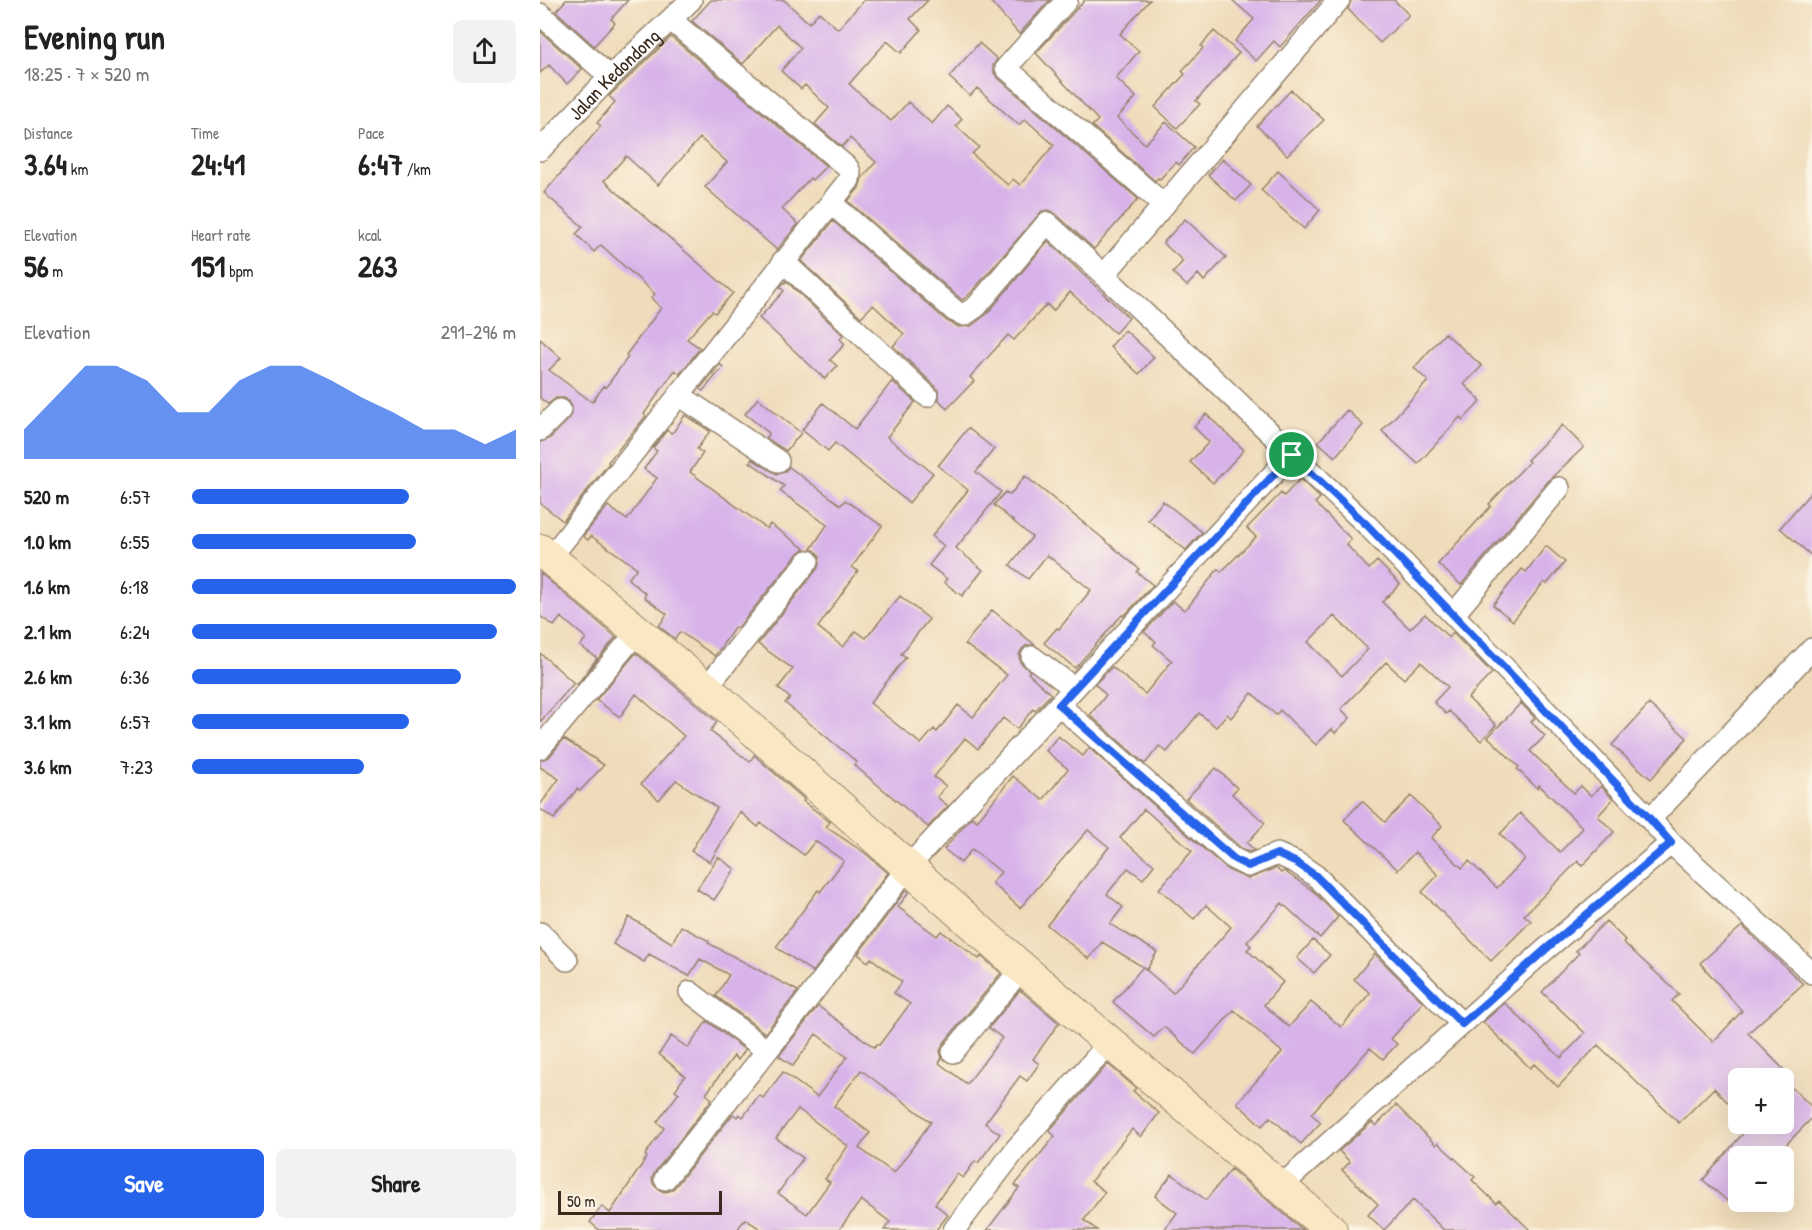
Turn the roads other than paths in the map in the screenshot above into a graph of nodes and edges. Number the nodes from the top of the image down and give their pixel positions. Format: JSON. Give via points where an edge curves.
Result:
{"nodes":[{"id":1,"x":691,"y":0,"type":"edge"},
{"id":2,"x":1067,"y":0,"type":"edge"},
{"id":3,"x":1339,"y":0,"type":"edge"},
{"id":4,"x":540,"y":14,"type":"edge"},
{"id":5,"x":671,"y":20,"type":"junction"},
{"id":6,"x":610,"y":77,"type":"junction"},
{"id":7,"x":543,"y":141,"type":"edge"},
{"id":8,"x":831,"y":203,"type":"junction"},
{"id":9,"x":1164,"y":205,"type":"junction"},
{"id":10,"x":783,"y":261,"type":"junction"},
{"id":11,"x":1104,"y":275,"type":"junction"},
{"id":12,"x":679,"y":395,"type":"junction"},
{"id":13,"x":927,"y":396,"type":"dead end"},
{"id":14,"x":560,"y":410,"type":"dead end"},
{"id":15,"x":540,"y":430,"type":"edge"},
{"id":16,"x":1292,"y":455,"type":"junction"},
{"id":17,"x":778,"y":461,"type":"dead end"},
{"id":18,"x":1559,"y":488,"type":"dead end"},
{"id":19,"x":545,"y":554,"type":"edge"},
{"id":20,"x":808,"y":561,"type":"dead end"},
{"id":21,"x":1454,"y":614,"type":"junction"},
{"id":22,"x":638,"y":631,"type":"junction"},
{"id":23,"x":1812,"y":649,"type":"edge"},
{"id":24,"x":1032,"y":657,"type":"dead end"},
{"id":25,"x":706,"y":688,"type":"junction"},
{"id":26,"x":1074,"y":688,"type":"junction"},
{"id":27,"x":1059,"y":705,"type":"junction"},
{"id":28,"x":540,"y":748,"type":"edge"},
{"id":29,"x":1650,"y":819,"type":"junction"},
{"id":30,"x":1671,"y":843,"type":"junction"},
{"id":31,"x":908,"y":867,"type":"junction"},
{"id":32,"x":540,"y":933,"type":"edge"},
{"id":33,"x":567,"y":960,"type":"dead end"},
{"id":34,"x":1022,"y":968,"type":"junction"},
{"id":35,"x":1812,"y":973,"type":"edge"},
{"id":36,"x":690,"y":992,"type":"dead end"},
{"id":37,"x":1462,"y":1024,"type":"junction"},
{"id":38,"x":1110,"y":1042,"type":"junction"},
{"id":39,"x":766,"y":1050,"type":"junction"},
{"id":40,"x":953,"y":1052,"type":"dead end"},
{"id":41,"x":665,"y":1179,"type":"dead end"},
{"id":42,"x":1280,"y":1186,"type":"junction"},
{"id":43,"x":954,"y":1230,"type":"edge"},
{"id":44,"x":1331,"y":1230,"type":"edge"}],
"edges":[{"from":1,"to":5,"type":"street","name":"Jalan Kedondong"},
{"from":2,"to":9,"type":"street","via":[[1006,68]]},
{"from":3,"to":9,"type":"street"},
{"from":4,"to":6,"type":"street"},
{"from":5,"to":6,"type":"street","name":"Jalan Kedondong"},
{"from":5,"to":8,"type":"street","via":[[848,168],[849,180]]},
{"from":6,"to":7,"type":"street","name":"Jalan Kedondong"},
{"from":8,"to":10,"type":"street"},
{"from":8,"to":11,"type":"street","via":[[963,315],[977,306],[1047,223]]},
{"from":9,"to":11,"type":"street"},
{"from":10,"to":12,"type":"street"},
{"from":10,"to":13,"type":"street"},
{"from":11,"to":16,"type":"street"},
{"from":12,"to":17,"type":"street"},
{"from":12,"to":19,"type":"street"},
{"from":14,"to":15,"type":"street"},
{"from":16,"to":21,"type":"street"},
{"from":16,"to":26,"type":"street"},
{"from":18,"to":21,"type":"street"},
{"from":19,"to":22,"type":"main road"},
{"from":20,"to":25,"type":"street"},
{"from":21,"to":29,"type":"street"},
{"from":22,"to":25,"type":"main road"},
{"from":22,"to":28,"type":"street"},
{"from":23,"to":29,"type":"street"},
{"from":24,"to":26,"type":"street"},
{"from":25,"to":31,"type":"main road"},
{"from":26,"to":27,"type":"street"},
{"from":27,"to":31,"type":"street"},
{"from":27,"to":37,"type":"street","via":[[1234,859],[1248,866],[1277,854],[1316,876]]},
{"from":29,"to":30,"type":"street"},
{"from":30,"to":35,"type":"street"},
{"from":30,"to":37,"type":"street"},
{"from":31,"to":34,"type":"main road"},
{"from":31,"to":39,"type":"street"},
{"from":32,"to":33,"type":"street"},
{"from":34,"to":38,"type":"main road"},
{"from":34,"to":40,"type":"street"},
{"from":36,"to":39,"type":"street"},
{"from":37,"to":42,"type":"street"},
{"from":38,"to":42,"type":"main road"},
{"from":38,"to":43,"type":"street","via":[[1016,1149]]},
{"from":39,"to":41,"type":"street"},
{"from":42,"to":44,"type":"main road"}]}
